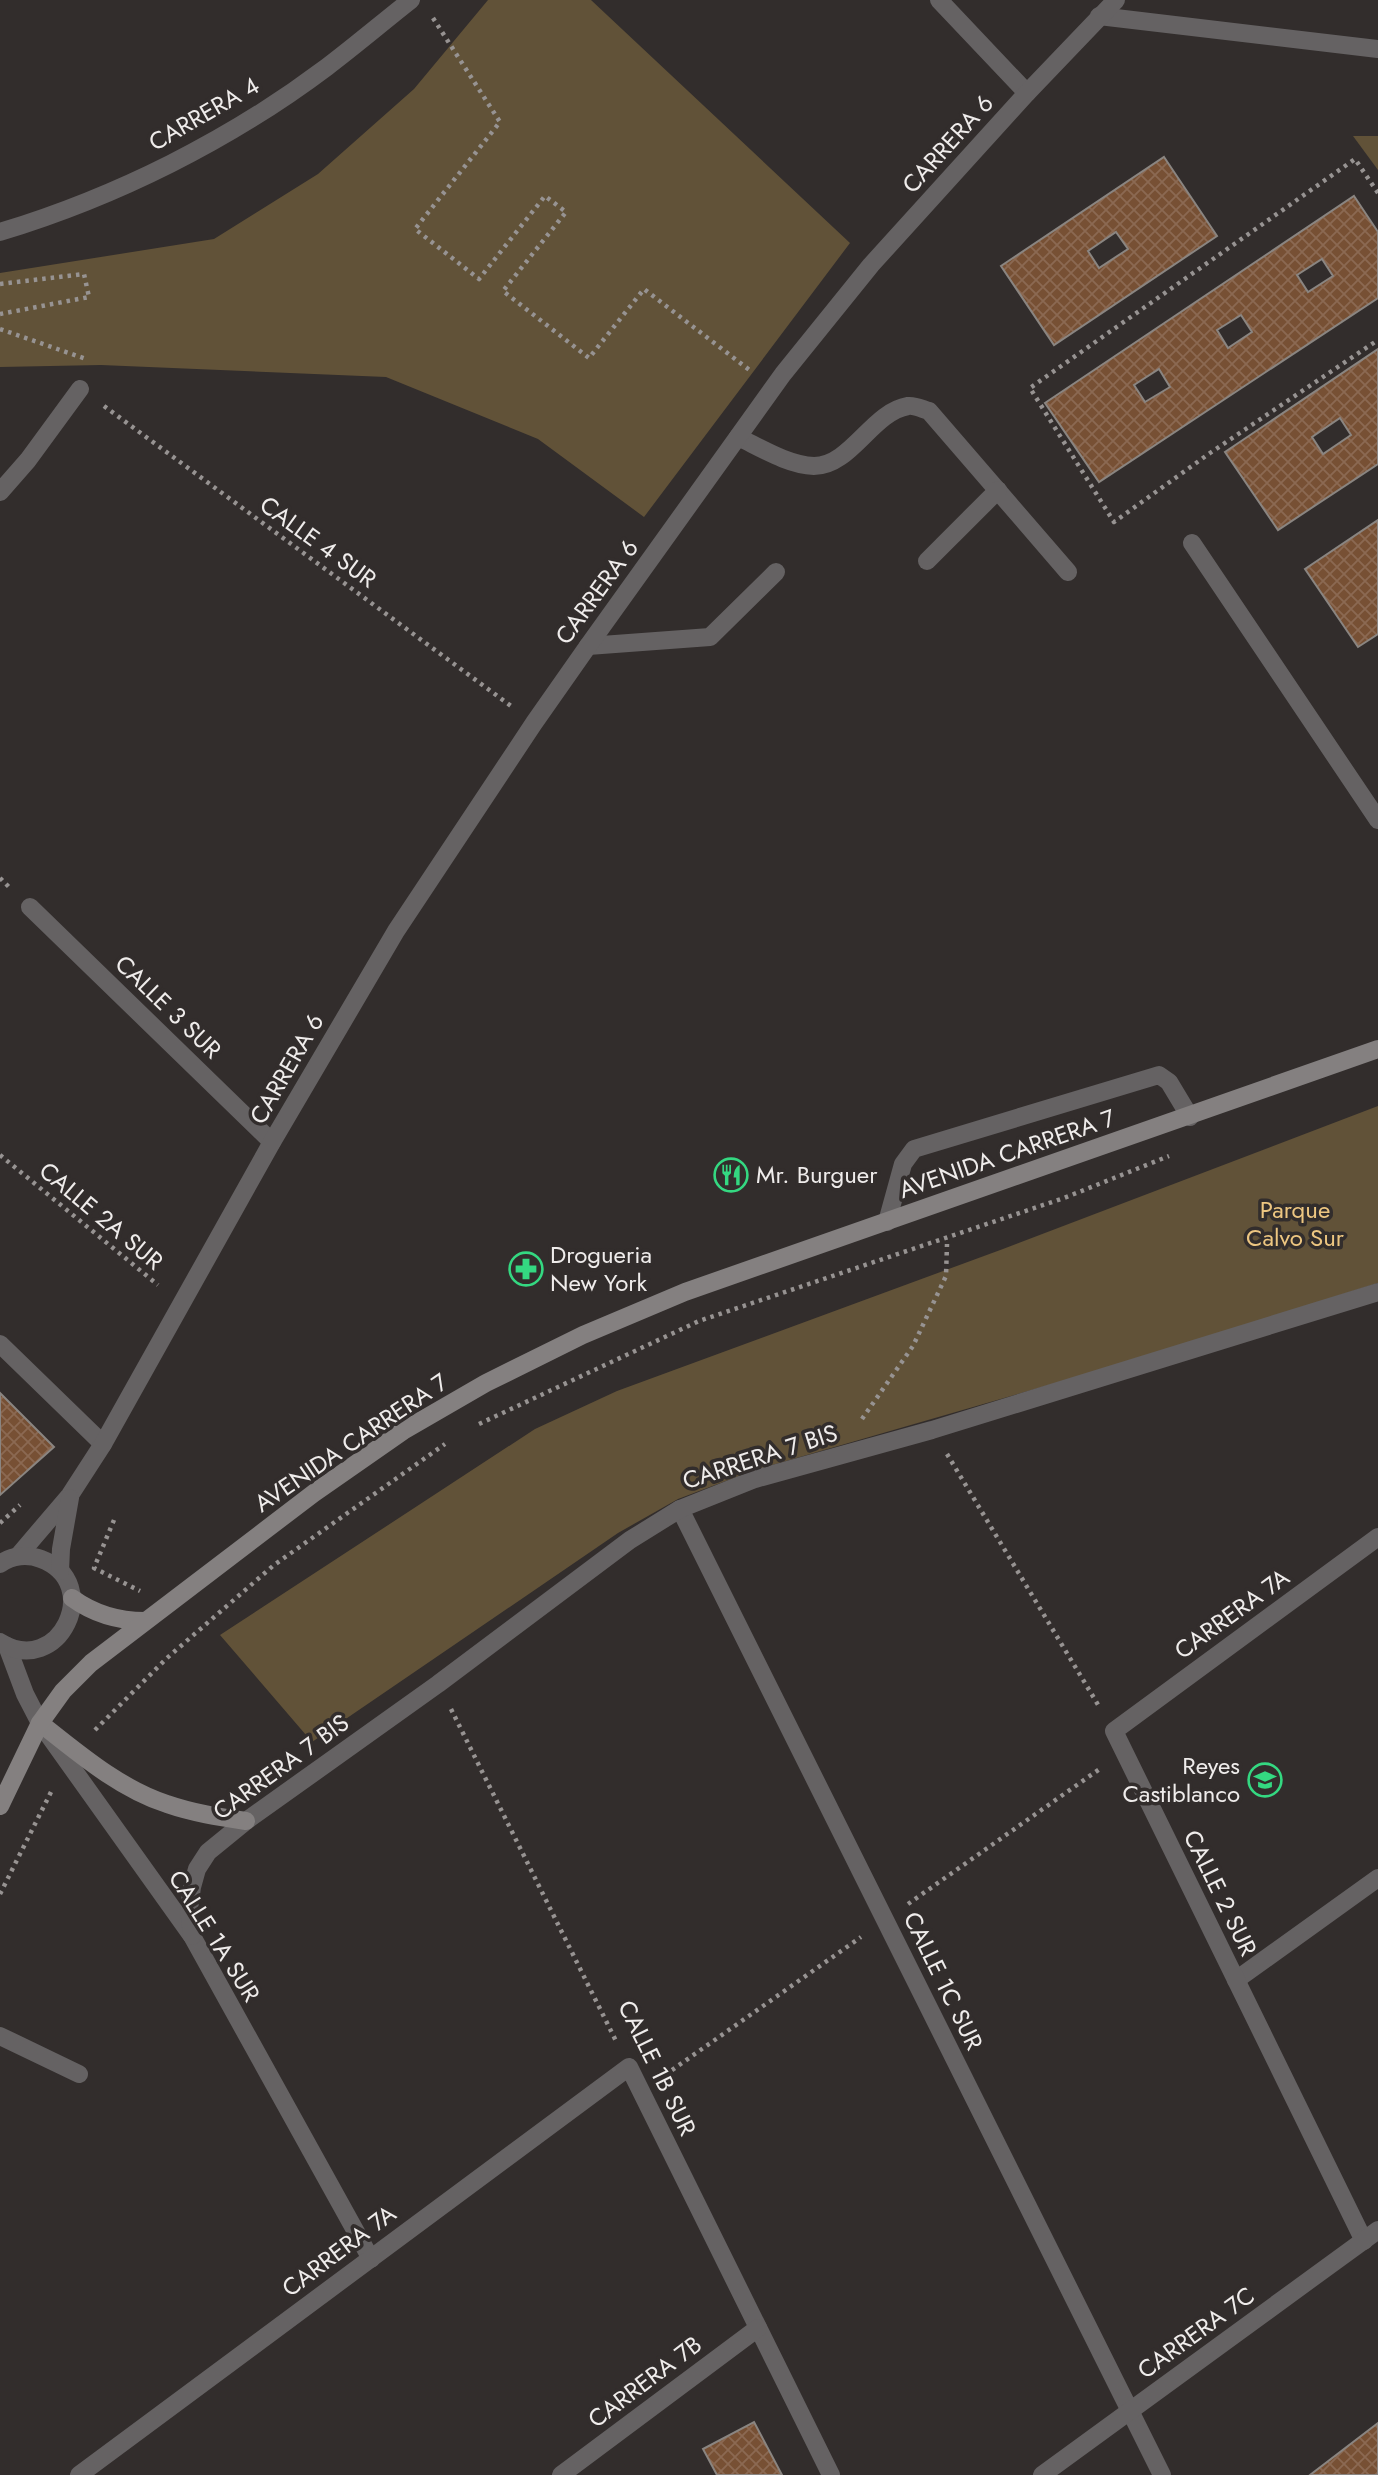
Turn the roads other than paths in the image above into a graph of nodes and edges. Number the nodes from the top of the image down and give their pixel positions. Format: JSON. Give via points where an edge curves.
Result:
{"nodes":[{"id":1,"x":411,"y":0,"type":"edge"},
{"id":2,"x":939,"y":0,"type":"edge"},
{"id":3,"x":1116,"y":0,"type":"edge"},
{"id":4,"x":1099,"y":16,"type":"junction"},
{"id":5,"x":1378,"y":49,"type":"edge"},
{"id":6,"x":1027,"y":93,"type":"junction"},
{"id":7,"x":0,"y":232,"type":"edge"},
{"id":8,"x":80,"y":389,"type":"road end"},
{"id":9,"x":738,"y":438,"type":"junction"},
{"id":10,"x":998,"y":489,"type":"junction"},
{"id":11,"x":0,"y":492,"type":"edge"},
{"id":12,"x":1192,"y":543,"type":"dead end"},
{"id":13,"x":927,"y":561,"type":"dead end"},
{"id":14,"x":776,"y":572,"type":"dead end"},
{"id":15,"x":1068,"y":572,"type":"dead end"},
{"id":16,"x":588,"y":646,"type":"junction"},
{"id":17,"x":1378,"y":820,"type":"edge"},
{"id":18,"x":30,"y":907,"type":"dead end"},
{"id":19,"x":1378,"y":1049,"type":"edge"},
{"id":20,"x":1190,"y":1116,"type":"junction"},
{"id":21,"x":272,"y":1142,"type":"junction"},
{"id":22,"x":887,"y":1222,"type":"junction"},
{"id":23,"x":1378,"y":1292,"type":"edge"},
{"id":24,"x":0,"y":1344,"type":"edge"},
{"id":25,"x":103,"y":1444,"type":"junction"},
{"id":26,"x":70,"y":1495,"type":"junction"},
{"id":27,"x":680,"y":1509,"type":"junction"},
{"id":28,"x":1378,"y":1537,"type":"edge"},
{"id":29,"x":18,"y":1556,"type":"junction"},
{"id":30,"x":0,"y":1564,"type":"edge"},
{"id":31,"x":60,"y":1571,"type":"junction"},
{"id":32,"x":72,"y":1598,"type":"junction"},
{"id":33,"x":145,"y":1621,"type":"junction"},
{"id":34,"x":4,"y":1644,"type":"edge"},
{"id":35,"x":40,"y":1723,"type":"junction"},
{"id":36,"x":1114,"y":1731,"type":"joint"},
{"id":37,"x":71,"y":1756,"type":"junction"},
{"id":38,"x":0,"y":1806,"type":"edge"},
{"id":39,"x":246,"y":1821,"type":"junction"},
{"id":40,"x":1378,"y":1878,"type":"edge"},
{"id":41,"x":192,"y":1936,"type":"junction"},
{"id":42,"x":1236,"y":1980,"type":"junction"},
{"id":43,"x":0,"y":2036,"type":"edge"},
{"id":44,"x":629,"y":2067,"type":"joint"},
{"id":45,"x":79,"y":2074,"type":"dead end"},
{"id":46,"x":1371,"y":2236,"type":"edge"},
{"id":47,"x":370,"y":2259,"type":"junction"},
{"id":48,"x":758,"y":2328,"type":"junction"},
{"id":49,"x":1130,"y":2410,"type":"junction"},
{"id":50,"x":79,"y":2475,"type":"edge"},
{"id":51,"x":561,"y":2475,"type":"edge"},
{"id":52,"x":831,"y":2475,"type":"edge"},
{"id":53,"x":1042,"y":2475,"type":"edge"},
{"id":54,"x":1162,"y":2475,"type":"edge"}],
"edges":[{"from":1,"to":7,"type":"street","name":"CARRERA 4","via":[[326,68],[237,127],[138,180]]},
{"from":2,"to":6,"type":"street"},
{"from":3,"to":4,"type":"street","name":"CARRERA 6"},
{"from":4,"to":5,"type":"street"},
{"from":4,"to":6,"type":"street","name":"CARRERA 6"},
{"from":6,"to":9,"type":"street","name":"CARRERA 6","via":[[871,265]]},
{"from":8,"to":11,"type":"street"},
{"from":9,"to":10,"type":"street","via":[[792,462],[816,466],[835,460],[891,411],[911,405],[929,411]]},
{"from":9,"to":16,"type":"street","name":"CARRERA 6"},
{"from":10,"to":13,"type":"street"},
{"from":10,"to":15,"type":"street"},
{"from":12,"to":17,"type":"street"},
{"from":14,"to":16,"type":"street","via":[[710,637]]},
{"from":16,"to":21,"type":"street","name":"CARRERA 6","via":[[396,931]]},
{"from":18,"to":21,"type":"street","name":"CALLE 3 SUR"},
{"from":19,"to":20,"type":"main road","name":"AVENIDA CARRERA 7"},
{"from":20,"to":22,"type":"main road","name":"AVENIDA CARRERA 7"},
{"from":20,"to":22,"type":"street","via":[[1169,1082],[1159,1075],[914,1149],[903,1164]]},
{"from":21,"to":25,"type":"street","name":"CARRERA 6"},
{"from":22,"to":33,"type":"main road","name":"AVENIDA CARRERA 7","via":[[685,1292],[486,1383],[403,1431],[314,1493]]},
{"from":23,"to":27,"type":"street","name":"CARRERA 7 BIS","via":[[932,1430],[755,1479]]},
{"from":24,"to":25,"type":"street"},
{"from":25,"to":26,"type":"street","name":"CARRERA 6"},
{"from":26,"to":29,"type":"street","name":"CARRERA 6"},
{"from":26,"to":31,"type":"street","name":"CARRERA 6"},
{"from":27,"to":39,"type":"street","name":"CARRERA 7 BIS","via":[[630,1540]]},
{"from":27,"to":49,"type":"street","name":"CALLE 1C SUR"},
{"from":28,"to":36,"type":"street","name":"CARRERA 7A"},
{"from":29,"to":30,"type":"street"},
{"from":29,"to":31,"type":"street","via":[[34,1556]]},
{"from":31,"to":32,"type":"street"},
{"from":32,"to":33,"type":"main road","via":[[114,1618]]},
{"from":32,"to":34,"type":"street","via":[[67,1625],[48,1644],[22,1650]]},
{"from":33,"to":35,"type":"main road","name":"AVENIDA CARRERA 7","via":[[91,1663]]},
{"from":34,"to":35,"type":"street"},
{"from":35,"to":37,"type":"main road"},
{"from":35,"to":38,"type":"main road","name":"AVENIDA CARRERA 7"},
{"from":36,"to":42,"type":"street","name":"CALLE 2 SUR"},
{"from":37,"to":39,"type":"main road","via":[[164,1804]]},
{"from":37,"to":41,"type":"street","name":"CALLE 1A SUR"},
{"from":39,"to":41,"type":"street","name":"CARRERA 7 BIS","via":[[208,1852],[197,1869],[189,1909]]},
{"from":40,"to":42,"type":"street"},
{"from":41,"to":47,"type":"street","name":"CALLE 1A SUR"},
{"from":42,"to":46,"type":"street","name":"CALLE 2 SUR"},
{"from":43,"to":45,"type":"street"},
{"from":44,"to":47,"type":"street","name":"CARRERA 7A"},
{"from":44,"to":48,"type":"street","name":"CALLE 1B SUR"},
{"from":46,"to":49,"type":"street","name":"CARRERA 7C"},
{"from":47,"to":50,"type":"street","name":"CARRERA 7A"},
{"from":48,"to":51,"type":"street","name":"CARRERA 7B"},
{"from":48,"to":52,"type":"street","name":"CALLE 1B SUR"},
{"from":49,"to":53,"type":"street","name":"CARRERA 7C"},
{"from":49,"to":54,"type":"street","name":"CALLE 1C SUR"}]}
